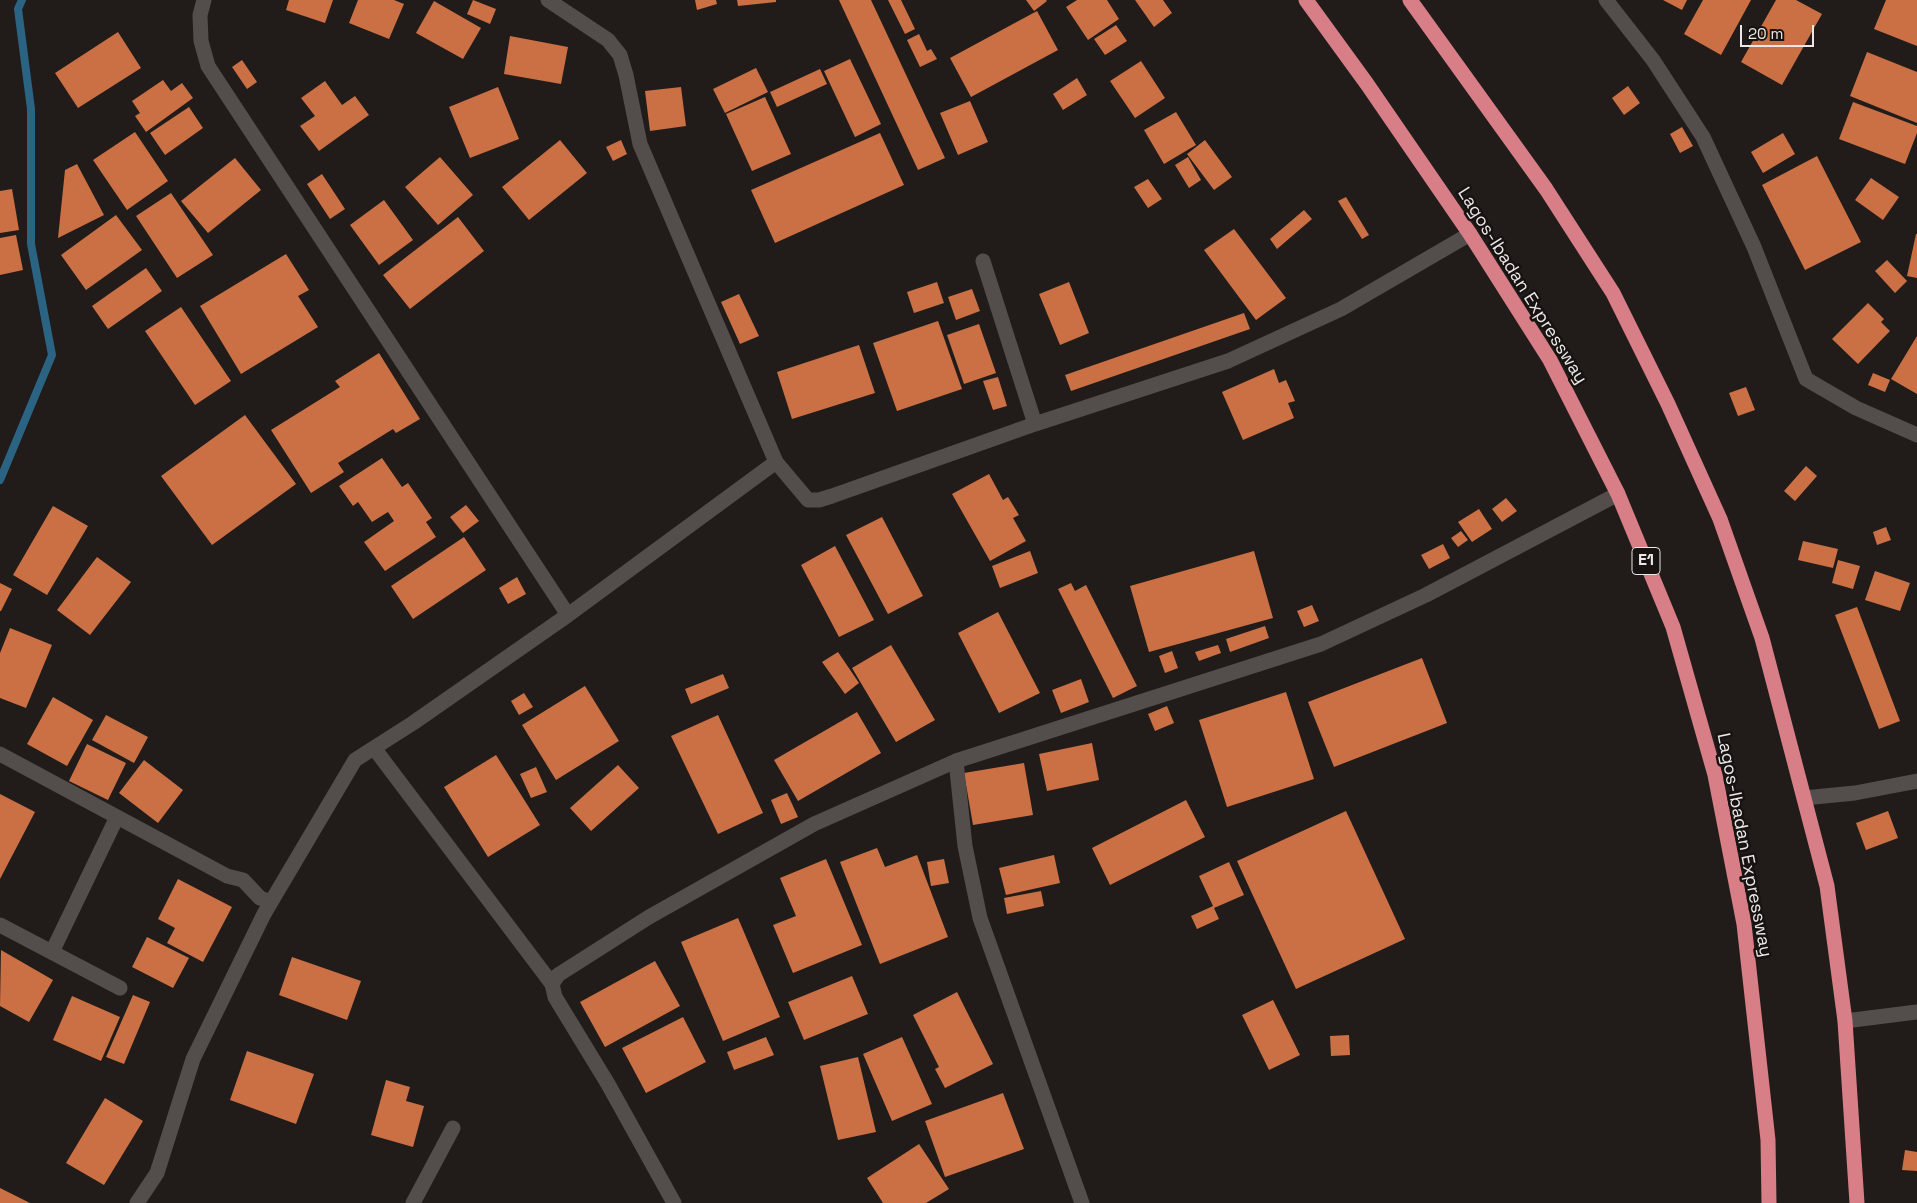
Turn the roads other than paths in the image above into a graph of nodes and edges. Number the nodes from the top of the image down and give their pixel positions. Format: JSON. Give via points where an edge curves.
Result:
{"nodes":[{"id":1,"x":204,"y":0,"type":"edge"},
{"id":2,"x":548,"y":0,"type":"edge"},
{"id":3,"x":1306,"y":0,"type":"edge"},
{"id":4,"x":1410,"y":0,"type":"edge"},
{"id":5,"x":1606,"y":0,"type":"edge"},
{"id":6,"x":1470,"y":234,"type":"junction"},
{"id":7,"x":983,"y":260,"type":"dead end"},
{"id":8,"x":1034,"y":424,"type":"junction"},
{"id":9,"x":1917,"y":434,"type":"edge"},
{"id":10,"x":776,"y":462,"type":"junction"},
{"id":11,"x":1618,"y":494,"type":"junction"},
{"id":12,"x":568,"y":615,"type":"junction"},
{"id":13,"x":374,"y":748,"type":"junction"},
{"id":14,"x":0,"y":754,"type":"edge"},
{"id":15,"x":956,"y":761,"type":"junction"},
{"id":16,"x":1917,"y":781,"type":"edge"},
{"id":17,"x":1804,"y":798,"type":"junction"},
{"id":18,"x":118,"y":817,"type":"junction"},
{"id":19,"x":271,"y":902,"type":"junction"},
{"id":20,"x":0,"y":925,"type":"edge"},
{"id":21,"x":52,"y":952,"type":"junction"},
{"id":22,"x":552,"y":984,"type":"junction"},
{"id":23,"x":120,"y":988,"type":"dead end"},
{"id":24,"x":1917,"y":1012,"type":"edge"},
{"id":25,"x":1845,"y":1021,"type":"junction"},
{"id":26,"x":453,"y":1128,"type":"dead end"},
{"id":27,"x":137,"y":1203,"type":"edge"},
{"id":28,"x":412,"y":1203,"type":"edge"},
{"id":29,"x":674,"y":1203,"type":"edge"},
{"id":30,"x":1082,"y":1203,"type":"edge"},
{"id":31,"x":1768,"y":1203,"type":"edge"},
{"id":32,"x":1857,"y":1203,"type":"edge"}],
"edges":[{"from":1,"to":12,"type":"street","via":[[200,15],[201,41],[208,66]]},
{"from":2,"to":10,"type":"street","via":[[608,40],[620,55],[640,144]]},
{"from":3,"to":6,"type":"highway","name":"Lagos-Ibadan Expressway","number":"E1"},
{"from":4,"to":17,"type":"highway","via":[[1546,189],[1613,293],[1634,335],[1720,519],[1762,638]]},
{"from":5,"to":9,"type":"street","via":[[1653,60],[1703,137],[1754,247],[1806,379],[1856,408]]},
{"from":6,"to":8,"type":"street","via":[[1341,309],[1228,361]]},
{"from":6,"to":11,"type":"highway","name":"Lagos-Ibadan Expressway","number":"E1","via":[[1550,360]]},
{"from":7,"to":8,"type":"street"},
{"from":8,"to":10,"type":"street","via":[[819,500],[808,500]]},
{"from":10,"to":12,"type":"street"},
{"from":11,"to":15,"type":"street","via":[[1426,595],[1321,644]]},
{"from":11,"to":31,"type":"highway","name":"Lagos-Ibadan Expressway","number":"E1","via":[[1673,627],[1715,775],[1744,924],[1768,1140]]},
{"from":12,"to":13,"type":"street"},
{"from":13,"to":19,"type":"street","via":[[355,760]]},
{"from":13,"to":22,"type":"street"},
{"from":14,"to":18,"type":"street"},
{"from":15,"to":22,"type":"street","via":[[814,824],[649,917],[558,975]]},
{"from":15,"to":30,"type":"street","via":[[965,846],[980,918]]},
{"from":16,"to":17,"type":"street","via":[[1855,793]]},
{"from":17,"to":25,"type":"highway","via":[[1827,886]]},
{"from":18,"to":19,"type":"street","via":[[227,876],[242,880],[260,898]]},
{"from":18,"to":21,"type":"street"},
{"from":19,"to":27,"type":"street","via":[[193,1060],[157,1173]]},
{"from":20,"to":21,"type":"street"},
{"from":21,"to":23,"type":"street"},
{"from":22,"to":29,"type":"street","via":[[555,997]]},
{"from":24,"to":25,"type":"street"},
{"from":25,"to":32,"type":"highway"},
{"from":26,"to":28,"type":"street"}]}
